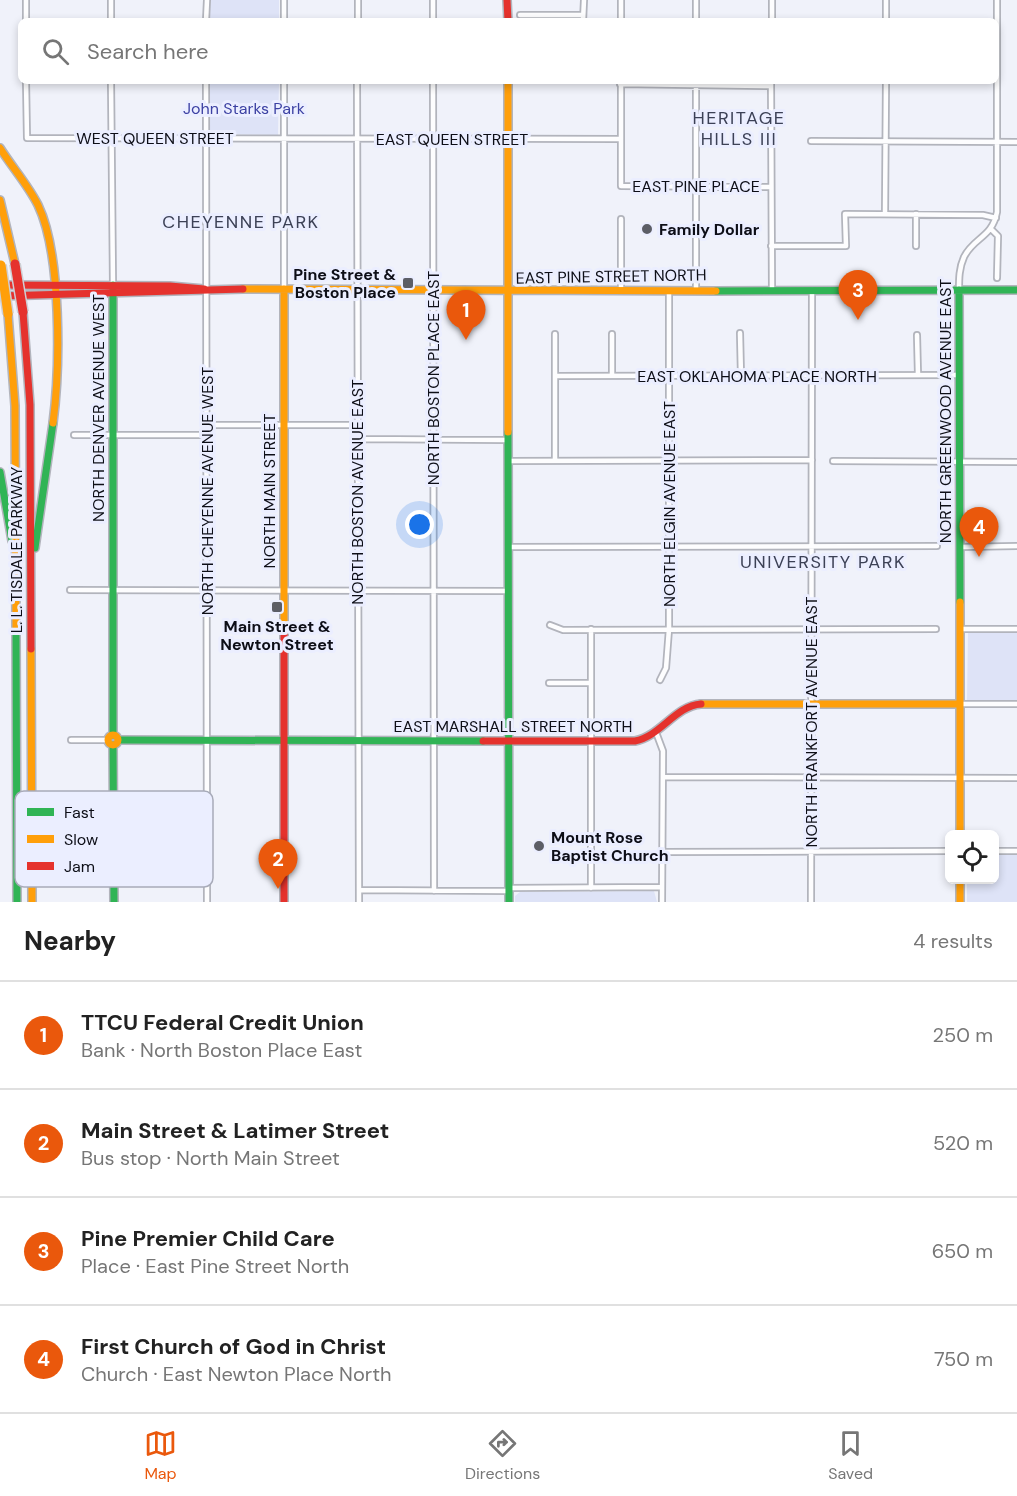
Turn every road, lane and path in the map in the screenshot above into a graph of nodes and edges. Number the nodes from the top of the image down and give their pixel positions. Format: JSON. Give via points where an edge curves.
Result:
{"nodes":[{"id":1,"x":26,"y":0,"type":"edge"},
{"id":2,"x":111,"y":0,"type":"edge"},
{"id":3,"x":207,"y":0,"type":"edge"},
{"id":4,"x":284,"y":0,"type":"edge"},
{"id":5,"x":358,"y":0,"type":"edge"},
{"id":6,"x":433,"y":0,"type":"edge"},
{"id":7,"x":507,"y":0,"type":"edge"},
{"id":8,"x":584,"y":0,"type":"edge"},
{"id":9,"x":621,"y":0,"type":"edge"},
{"id":10,"x":696,"y":0,"type":"edge"},
{"id":11,"x":772,"y":0,"type":"edge"},
{"id":12,"x":886,"y":0,"type":"edge"},
{"id":13,"x":997,"y":0,"type":"edge"},
{"id":14,"x":520,"y":15,"type":"dead end"},
{"id":15,"x":26,"y":18,"type":"edge"},
{"id":16,"x":111,"y":18,"type":"edge"},
{"id":17,"x":206,"y":18,"type":"edge"},
{"id":18,"x":284,"y":18,"type":"edge"},
{"id":19,"x":358,"y":18,"type":"edge"},
{"id":20,"x":433,"y":18,"type":"edge"},
{"id":21,"x":508,"y":18,"type":"edge"},
{"id":22,"x":544,"y":18,"type":"edge"},
{"id":23,"x":551,"y":18,"type":"edge"},
{"id":24,"x":583,"y":18,"type":"edge"},
{"id":25,"x":621,"y":18,"type":"edge"},
{"id":26,"x":696,"y":18,"type":"edge"},
{"id":27,"x":772,"y":18,"type":"edge"},
{"id":28,"x":886,"y":18,"type":"edge"},
{"id":29,"x":997,"y":18,"type":"edge"},
{"id":30,"x":26,"y":84,"type":"edge"},
{"id":31,"x":111,"y":84,"type":"edge"},
{"id":32,"x":206,"y":84,"type":"edge"},
{"id":33,"x":284,"y":84,"type":"edge"},
{"id":34,"x":357,"y":84,"type":"edge"},
{"id":35,"x":433,"y":84,"type":"edge"},
{"id":36,"x":508,"y":84,"type":"edge"},
{"id":37,"x":620,"y":84,"type":"edge"},
{"id":38,"x":696,"y":84,"type":"edge"},
{"id":39,"x":771,"y":84,"type":"edge"},
{"id":40,"x":886,"y":84,"type":"edge"},
{"id":41,"x":997,"y":84,"type":"edge"},
{"id":42,"x":112,"y":138,"type":"junction"},
{"id":43,"x":206,"y":139,"type":"junction"},
{"id":44,"x":284,"y":139,"type":"junction"},
{"id":45,"x":357,"y":139,"type":"junction"},
{"id":46,"x":433,"y":139,"type":"junction"},
{"id":47,"x":508,"y":139,"type":"junction"},
{"id":48,"x":621,"y":140,"type":"junction"},
{"id":49,"x":812,"y":141,"type":"dead end"},
{"id":50,"x":885,"y":141,"type":"junction"},
{"id":51,"x":997,"y":141,"type":"junction"},
{"id":52,"x":1017,"y":141,"type":"edge"},
{"id":53,"x":0,"y":148,"type":"edge"},
{"id":54,"x":696,"y":187,"type":"junction"},
{"id":55,"x":771,"y":187,"type":"junction"},
{"id":56,"x":0,"y":200,"type":"edge"},
{"id":57,"x":885,"y":214,"type":"junction"},
{"id":58,"x":916,"y":214,"type":"junction"},
{"id":59,"x":996,"y":218,"type":"junction"},
{"id":60,"x":621,"y":219,"type":"dead end"},
{"id":61,"x":989,"y":232,"type":"junction"},
{"id":62,"x":771,"y":246,"type":"junction"},
{"id":63,"x":916,"y":246,"type":"dead end"},
{"id":64,"x":0,"y":264,"type":"edge"},
{"id":65,"x":997,"y":278,"type":"dead end"},
{"id":66,"x":0,"y":285,"type":"edge"},
{"id":67,"x":56,"y":289,"type":"junction"},
{"id":68,"x":113,"y":289,"type":"junction"},
{"id":69,"x":206,"y":289,"type":"junction"},
{"id":70,"x":284,"y":289,"type":"junction"},
{"id":71,"x":357,"y":289,"type":"junction"},
{"id":72,"x":621,"y":290,"type":"junction"},
{"id":73,"x":669,"y":290,"type":"junction"},
{"id":74,"x":696,"y":290,"type":"junction"},
{"id":75,"x":772,"y":290,"type":"junction"},
{"id":76,"x":812,"y":290,"type":"junction"},
{"id":77,"x":959,"y":290,"type":"junction"},
{"id":78,"x":1017,"y":290,"type":"edge"},
{"id":79,"x":433,"y":291,"type":"junction"},
{"id":80,"x":507,"y":292,"type":"junction"},
{"id":81,"x":0,"y":296,"type":"edge"},
{"id":82,"x":740,"y":333,"type":"dead end"},
{"id":83,"x":555,"y":334,"type":"dead end"},
{"id":84,"x":612,"y":334,"type":"dead end"},
{"id":85,"x":917,"y":335,"type":"dead end"},
{"id":86,"x":918,"y":375,"type":"junction"},
{"id":87,"x":959,"y":375,"type":"junction"},
{"id":88,"x":555,"y":376,"type":"junction"},
{"id":89,"x":612,"y":376,"type":"junction"},
{"id":90,"x":669,"y":376,"type":"junction"},
{"id":91,"x":741,"y":376,"type":"junction"},
{"id":92,"x":812,"y":376,"type":"junction"},
{"id":93,"x":207,"y":425,"type":"junction"},
{"id":94,"x":284,"y":425,"type":"junction"},
{"id":95,"x":357,"y":425,"type":"junction"},
{"id":96,"x":74,"y":435,"type":"dead end"},
{"id":97,"x":113,"y":435,"type":"junction"},
{"id":98,"x":206,"y":435,"type":"junction"},
{"id":99,"x":357,"y":440,"type":"junction"},
{"id":100,"x":433,"y":440,"type":"junction"},
{"id":101,"x":508,"y":440,"type":"junction"},
{"id":102,"x":812,"y":460,"type":"junction"},
{"id":103,"x":509,"y":461,"type":"junction"},
{"id":104,"x":555,"y":461,"type":"junction"},
{"id":105,"x":668,"y":461,"type":"junction"},
{"id":106,"x":833,"y":461,"type":"dead end"},
{"id":107,"x":960,"y":461,"type":"junction"},
{"id":108,"x":1017,"y":462,"type":"edge"},
{"id":109,"x":0,"y":472,"type":"edge"},
{"id":110,"x":812,"y":545,"type":"junction"},
{"id":111,"x":937,"y":546,"type":"dead end"},
{"id":112,"x":1017,"y":546,"type":"edge"},
{"id":113,"x":508,"y":547,"type":"junction"},
{"id":114,"x":669,"y":547,"type":"junction"},
{"id":115,"x":960,"y":547,"type":"junction"},
{"id":116,"x":16,"y":567,"type":"junction"},
{"id":117,"x":31,"y":574,"type":"junction"},
{"id":118,"x":70,"y":590,"type":"dead end"},
{"id":119,"x":114,"y":590,"type":"junction"},
{"id":120,"x":207,"y":590,"type":"junction"},
{"id":121,"x":284,"y":590,"type":"junction"},
{"id":122,"x":357,"y":590,"type":"junction"},
{"id":123,"x":433,"y":590,"type":"junction"},
{"id":124,"x":508,"y":591,"type":"junction"},
{"id":125,"x":550,"y":625,"type":"dead end"},
{"id":126,"x":591,"y":629,"type":"junction"},
{"id":127,"x":669,"y":629,"type":"junction"},
{"id":128,"x":810,"y":629,"type":"junction"},
{"id":129,"x":936,"y":629,"type":"dead end"},
{"id":130,"x":960,"y":629,"type":"junction"},
{"id":131,"x":1017,"y":629,"type":"edge"},
{"id":132,"x":660,"y":680,"type":"dead end"},
{"id":133,"x":549,"y":683,"type":"dead end"},
{"id":134,"x":591,"y":683,"type":"junction"},
{"id":135,"x":810,"y":703,"type":"junction"},
{"id":136,"x":960,"y":704,"type":"junction"},
{"id":137,"x":1017,"y":704,"type":"edge"},
{"id":138,"x":657,"y":735,"type":"junction"},
{"id":139,"x":70,"y":740,"type":"dead end"},
{"id":140,"x":113,"y":740,"type":"junction"},
{"id":141,"x":207,"y":740,"type":"junction"},
{"id":142,"x":284,"y":740,"type":"junction"},
{"id":143,"x":358,"y":741,"type":"junction"},
{"id":144,"x":434,"y":741,"type":"junction"},
{"id":145,"x":508,"y":741,"type":"junction"},
{"id":146,"x":591,"y":741,"type":"junction"},
{"id":147,"x":810,"y":776,"type":"junction"},
{"id":148,"x":663,"y":777,"type":"junction"},
{"id":149,"x":960,"y":777,"type":"junction"},
{"id":150,"x":1017,"y":778,"type":"edge"},
{"id":151,"x":17,"y":791,"type":"edge"},
{"id":152,"x":32,"y":791,"type":"edge"},
{"id":153,"x":113,"y":791,"type":"edge"},
{"id":154,"x":207,"y":791,"type":"edge"},
{"id":155,"x":960,"y":830,"type":"edge"},
{"id":156,"x":811,"y":851,"type":"junction"},
{"id":157,"x":945,"y":851,"type":"edge"},
{"id":158,"x":999,"y":851,"type":"edge"},
{"id":159,"x":1017,"y":851,"type":"edge"},
{"id":160,"x":663,"y":852,"type":"junction"},
{"id":161,"x":960,"y":884,"type":"edge"},
{"id":162,"x":17,"y":887,"type":"edge"},
{"id":163,"x":32,"y":887,"type":"edge"},
{"id":164,"x":114,"y":887,"type":"edge"},
{"id":165,"x":662,"y":887,"type":"junction"},
{"id":166,"x":591,"y":888,"type":"junction"},
{"id":167,"x":508,"y":889,"type":"junction"},
{"id":168,"x":359,"y":890,"type":"junction"},
{"id":169,"x":434,"y":891,"type":"junction"},
{"id":170,"x":17,"y":902,"type":"edge"},
{"id":171,"x":32,"y":902,"type":"edge"},
{"id":172,"x":114,"y":902,"type":"edge"},
{"id":173,"x":284,"y":902,"type":"edge"},
{"id":174,"x":359,"y":902,"type":"edge"},
{"id":175,"x":509,"y":902,"type":"edge"},
{"id":176,"x":662,"y":902,"type":"edge"},
{"id":177,"x":811,"y":902,"type":"edge"},
{"id":178,"x":960,"y":902,"type":"edge"}],
"edges":[{"from":1,"to":15,"type":"street"},
{"from":2,"to":16,"type":"street"},
{"from":3,"to":17,"type":"street"},
{"from":4,"to":18,"type":"street"},
{"from":5,"to":19,"type":"street"},
{"from":6,"to":20,"type":"street"},
{"from":7,"to":21,"type":"main road"},
{"from":8,"to":24,"type":"street"},
{"from":9,"to":25,"type":"street"},
{"from":10,"to":26,"type":"street"},
{"from":11,"to":27,"type":"street"},
{"from":12,"to":28,"type":"street"},
{"from":13,"to":29,"type":"street","name":"NORTH GREENWOOD AVENUE EAST"},
{"from":14,"to":22,"type":"street"},
{"from":22,"to":23,"type":"street"},
{"from":23,"to":24,"type":"street"},
{"from":30,"to":42,"type":"street","name":"WEST QUEEN STREET","via":[[27,138]]},
{"from":31,"to":42,"type":"street","name":"NORTH DENVER AVENUE WEST"},
{"from":32,"to":43,"type":"street","name":"NORTH CHEYENNE AVENUE WEST"},
{"from":33,"to":44,"type":"street","name":"NORTH MAIN STREET"},
{"from":34,"to":45,"type":"street","name":"NORTH BOSTON AVENUE EAST"},
{"from":35,"to":46,"type":"street","name":"NORTH BOSTON PLACE EAST"},
{"from":36,"to":47,"type":"main road"},
{"from":37,"to":48,"type":"street"},
{"from":38,"to":54,"type":"street"},
{"from":39,"to":55,"type":"street"},
{"from":40,"to":50,"type":"street"},
{"from":41,"to":51,"type":"street","name":"NORTH GREENWOOD AVENUE EAST"},
{"from":42,"to":43,"type":"street","name":"WEST QUEEN STREET"},
{"from":42,"to":68,"type":"street","name":"NORTH DENVER AVENUE WEST"},
{"from":43,"to":44,"type":"street","name":"WEST QUEEN STREET"},
{"from":43,"to":69,"type":"street","name":"NORTH CHEYENNE AVENUE WEST"},
{"from":44,"to":45,"type":"street","name":"EAST QUEEN STREET"},
{"from":44,"to":70,"type":"street","name":"NORTH MAIN STREET"},
{"from":45,"to":46,"type":"street","name":"EAST QUEEN STREET"},
{"from":45,"to":71,"type":"street","name":"NORTH BOSTON AVENUE EAST"},
{"from":46,"to":47,"type":"street","name":"EAST QUEEN STREET"},
{"from":46,"to":79,"type":"street","name":"NORTH BOSTON PLACE EAST"},
{"from":47,"to":48,"type":"street","name":"EAST QUEEN STREET"},
{"from":47,"to":80,"type":"main road"},
{"from":48,"to":54,"type":"street","name":"EAST PINE PLACE","via":[[621,186]]},
{"from":49,"to":50,"type":"street"},
{"from":50,"to":51,"type":"street"},
{"from":50,"to":57,"type":"street"},
{"from":51,"to":52,"type":"street"},
{"from":51,"to":59,"type":"street","name":"NORTH GREENWOOD AVENUE EAST"},
{"from":53,"to":67,"type":"main road","via":[[26,184],[42,217]]},
{"from":54,"to":55,"type":"street","name":"EAST PINE PLACE"},
{"from":54,"to":74,"type":"street"},
{"from":55,"to":62,"type":"street"},
{"from":56,"to":117,"type":"main road","name":"L. L. TISDALE PARKWAY","bridge":true,"via":[[15,264],[30,405]]},
{"from":57,"to":58,"type":"street"},
{"from":57,"to":62,"type":"street","via":[[845,214],[846,246]]},
{"from":58,"to":59,"type":"street"},
{"from":58,"to":63,"type":"street"},
{"from":59,"to":61,"type":"street","name":"NORTH GREENWOOD AVENUE EAST"},
{"from":60,"to":72,"type":"street"},
{"from":61,"to":65,"type":"street","via":[[998,236]]},
{"from":61,"to":77,"type":"street","name":"NORTH GREENWOOD AVENUE EAST","via":[[964,257]]},
{"from":62,"to":75,"type":"street"},
{"from":64,"to":116,"type":"main road","name":"L. L. TISDALE PARKWAY","bridge":true,"via":[[15,406]]},
{"from":66,"to":67,"type":"main road","name":"EAST PINE STREET NORTH"},
{"from":67,"to":68,"type":"main road","name":"EAST PINE STREET NORTH"},
{"from":67,"to":81,"type":"main road","name":"EAST PINE STREET NORTH"},
{"from":67,"to":117,"type":"main road","via":[[55,412]]},
{"from":68,"to":69,"type":"main road","name":"EAST PINE STREET NORTH"},
{"from":68,"to":97,"type":"main road","name":"NORTH DENVER AVENUE WEST"},
{"from":69,"to":70,"type":"main road","name":"EAST PINE STREET NORTH"},
{"from":69,"to":93,"type":"street","name":"NORTH CHEYENNE AVENUE WEST"},
{"from":70,"to":71,"type":"main road","name":"EAST PINE STREET NORTH"},
{"from":70,"to":94,"type":"main road","name":"NORTH MAIN STREET"},
{"from":71,"to":79,"type":"main road","name":"EAST PINE STREET NORTH"},
{"from":71,"to":95,"type":"street","name":"NORTH BOSTON AVENUE EAST"},
{"from":72,"to":73,"type":"main road","name":"EAST PINE STREET NORTH"},
{"from":72,"to":80,"type":"main road","name":"EAST PINE STREET NORTH"},
{"from":73,"to":74,"type":"main road","name":"EAST PINE STREET NORTH"},
{"from":73,"to":90,"type":"street","name":"NORTH ELGIN AVENUE EAST"},
{"from":74,"to":75,"type":"main road","name":"EAST PINE STREET NORTH"},
{"from":75,"to":76,"type":"main road","name":"EAST PINE STREET NORTH"},
{"from":76,"to":77,"type":"main road","name":"EAST PINE STREET NORTH"},
{"from":76,"to":92,"type":"street","name":"NORTH FRANKFORT AVENUE EAST"},
{"from":77,"to":78,"type":"main road","name":"EAST PINE STREET NORTH"},
{"from":77,"to":87,"type":"main road","name":"NORTH GREENWOOD AVENUE EAST"},
{"from":79,"to":80,"type":"main road","name":"EAST PINE STREET NORTH"},
{"from":79,"to":100,"type":"street","name":"NORTH BOSTON PLACE EAST"},
{"from":80,"to":101,"type":"main road"},
{"from":82,"to":91,"type":"street"},
{"from":83,"to":88,"type":"street"},
{"from":84,"to":89,"type":"street"},
{"from":85,"to":86,"type":"street"},
{"from":86,"to":87,"type":"street","name":"EAST OKLAHOMA PLACE NORTH"},
{"from":86,"to":92,"type":"street","name":"EAST OKLAHOMA PLACE NORTH"},
{"from":87,"to":107,"type":"main road","name":"NORTH GREENWOOD AVENUE EAST"},
{"from":88,"to":89,"type":"street","name":"EAST OKLAHOMA PLACE NORTH"},
{"from":88,"to":104,"type":"street"},
{"from":89,"to":90,"type":"street","name":"EAST OKLAHOMA PLACE NORTH"},
{"from":90,"to":91,"type":"street","name":"EAST OKLAHOMA PLACE NORTH"},
{"from":90,"to":105,"type":"street","name":"NORTH ELGIN AVENUE EAST"},
{"from":91,"to":92,"type":"street","name":"EAST OKLAHOMA PLACE NORTH"},
{"from":92,"to":102,"type":"street","name":"NORTH FRANKFORT AVENUE EAST"},
{"from":93,"to":94,"type":"street"},
{"from":93,"to":98,"type":"street","name":"NORTH CHEYENNE AVENUE WEST"},
{"from":94,"to":95,"type":"street"},
{"from":94,"to":121,"type":"main road","name":"NORTH MAIN STREET"},
{"from":95,"to":99,"type":"street","name":"NORTH BOSTON AVENUE EAST"},
{"from":96,"to":97,"type":"street"},
{"from":97,"to":98,"type":"street"},
{"from":97,"to":119,"type":"main road","name":"NORTH DENVER AVENUE WEST"},
{"from":98,"to":120,"type":"street","name":"NORTH CHEYENNE AVENUE WEST"},
{"from":99,"to":100,"type":"street"},
{"from":99,"to":122,"type":"street","name":"NORTH BOSTON AVENUE EAST"},
{"from":100,"to":101,"type":"street"},
{"from":100,"to":123,"type":"street","name":"NORTH BOSTON PLACE EAST"},
{"from":101,"to":103,"type":"main road"},
{"from":102,"to":105,"type":"street"},
{"from":102,"to":110,"type":"street","name":"NORTH FRANKFORT AVENUE EAST"},
{"from":103,"to":104,"type":"street"},
{"from":103,"to":113,"type":"main road"},
{"from":104,"to":105,"type":"street"},
{"from":105,"to":114,"type":"street","name":"NORTH ELGIN AVENUE EAST"},
{"from":106,"to":107,"type":"street"},
{"from":107,"to":108,"type":"street"},
{"from":107,"to":115,"type":"main road","name":"NORTH GREENWOOD AVENUE EAST"},
{"from":109,"to":116,"type":"main road"},
{"from":110,"to":111,"type":"street"},
{"from":110,"to":114,"type":"street"},
{"from":110,"to":128,"type":"street","name":"NORTH FRANKFORT AVENUE EAST"},
{"from":112,"to":115,"type":"street"},
{"from":113,"to":114,"type":"street"},
{"from":113,"to":124,"type":"main road"},
{"from":114,"to":127,"type":"street","name":"NORTH ELGIN AVENUE EAST"},
{"from":115,"to":130,"type":"main road","name":"NORTH GREENWOOD AVENUE EAST"},
{"from":116,"to":151,"type":"main road","name":"L. L. TISDALE PARKWAY"},
{"from":117,"to":152,"type":"main road","name":"L. L. TISDALE PARKWAY"},
{"from":118,"to":119,"type":"street"},
{"from":119,"to":120,"type":"street"},
{"from":119,"to":140,"type":"main road","name":"NORTH DENVER AVENUE WEST"},
{"from":120,"to":121,"type":"street"},
{"from":120,"to":141,"type":"street","name":"NORTH CHEYENNE AVENUE WEST"},
{"from":121,"to":122,"type":"street"},
{"from":121,"to":142,"type":"main road","name":"NORTH MAIN STREET"},
{"from":122,"to":123,"type":"street"},
{"from":122,"to":143,"type":"street","name":"NORTH BOSTON AVENUE EAST"},
{"from":123,"to":124,"type":"street"},
{"from":123,"to":144,"type":"street","name":"NORTH BOSTON PLACE EAST"},
{"from":124,"to":145,"type":"main road"},
{"from":125,"to":126,"type":"street","via":[[563,630]]},
{"from":126,"to":127,"type":"street"},
{"from":126,"to":134,"type":"street"},
{"from":127,"to":128,"type":"street"},
{"from":127,"to":132,"type":"street","name":"NORTH ELGIN AVENUE EAST","via":[[666,668]]},
{"from":128,"to":129,"type":"street"},
{"from":128,"to":135,"type":"street","name":"NORTH FRANKFORT AVENUE EAST"},
{"from":130,"to":131,"type":"street"},
{"from":130,"to":136,"type":"main road","name":"NORTH GREENWOOD AVENUE EAST"},
{"from":133,"to":134,"type":"street"},
{"from":134,"to":146,"type":"street"},
{"from":135,"to":136,"type":"main road","name":"EAST MARSHALL STREET NORTH"},
{"from":135,"to":138,"type":"main road","name":"EAST MARSHALL STREET NORTH","via":[[697,704],[678,713]]},
{"from":135,"to":147,"type":"street","name":"NORTH FRANKFORT AVENUE EAST"},
{"from":136,"to":137,"type":"street","name":"EAST MARSHALL STREET NORTH"},
{"from":136,"to":149,"type":"main road","name":"NORTH GREENWOOD AVENUE EAST"},
{"from":138,"to":146,"type":"main road","name":"EAST MARSHALL STREET NORTH","via":[[640,741]]},
{"from":138,"to":148,"type":"street","via":[[663,752]]},
{"from":139,"to":140,"type":"street"},
{"from":140,"to":141,"type":"main road","name":"EAST MARSHALL STREET NORTH"},
{"from":140,"to":153,"type":"main road","name":"NORTH DENVER AVENUE WEST"},
{"from":141,"to":142,"type":"main road","name":"EAST MARSHALL STREET NORTH"},
{"from":141,"to":154,"type":"street","name":"NORTH CHEYENNE AVENUE WEST"},
{"from":142,"to":143,"type":"main road","name":"EAST MARSHALL STREET NORTH"},
{"from":142,"to":173,"type":"main road","name":"NORTH MAIN STREET"},
{"from":143,"to":144,"type":"main road","name":"EAST MARSHALL STREET NORTH"},
{"from":143,"to":168,"type":"street","name":"NORTH BOSTON AVENUE EAST"},
{"from":144,"to":145,"type":"main road","name":"EAST MARSHALL STREET NORTH"},
{"from":144,"to":169,"type":"street","name":"NORTH BOSTON PLACE EAST"},
{"from":145,"to":146,"type":"main road","name":"EAST MARSHALL STREET NORTH"},
{"from":145,"to":167,"type":"main road"},
{"from":146,"to":166,"type":"street"},
{"from":147,"to":148,"type":"street"},
{"from":147,"to":149,"type":"street"},
{"from":147,"to":156,"type":"street","name":"NORTH FRANKFORT AVENUE EAST"},
{"from":148,"to":160,"type":"street"},
{"from":149,"to":150,"type":"street"},
{"from":149,"to":155,"type":"main road","name":"NORTH GREENWOOD AVENUE EAST"},
{"from":156,"to":157,"type":"street"},
{"from":156,"to":160,"type":"street"},
{"from":156,"to":177,"type":"street","name":"NORTH FRANKFORT AVENUE EAST"},
{"from":158,"to":159,"type":"street"},
{"from":160,"to":165,"type":"street"},
{"from":161,"to":178,"type":"main road"},
{"from":162,"to":170,"type":"main road","name":"L. L. TISDALE PARKWAY"},
{"from":163,"to":171,"type":"main road","name":"L. L. TISDALE PARKWAY"},
{"from":164,"to":172,"type":"main road","name":"NORTH DENVER AVENUE WEST"},
{"from":165,"to":166,"type":"street"},
{"from":165,"to":176,"type":"street"},
{"from":166,"to":167,"type":"street"},
{"from":167,"to":169,"type":"street"},
{"from":167,"to":175,"type":"main road"},
{"from":168,"to":169,"type":"street"},
{"from":168,"to":174,"type":"street","name":"NORTH BOSTON AVENUE EAST"}]}
